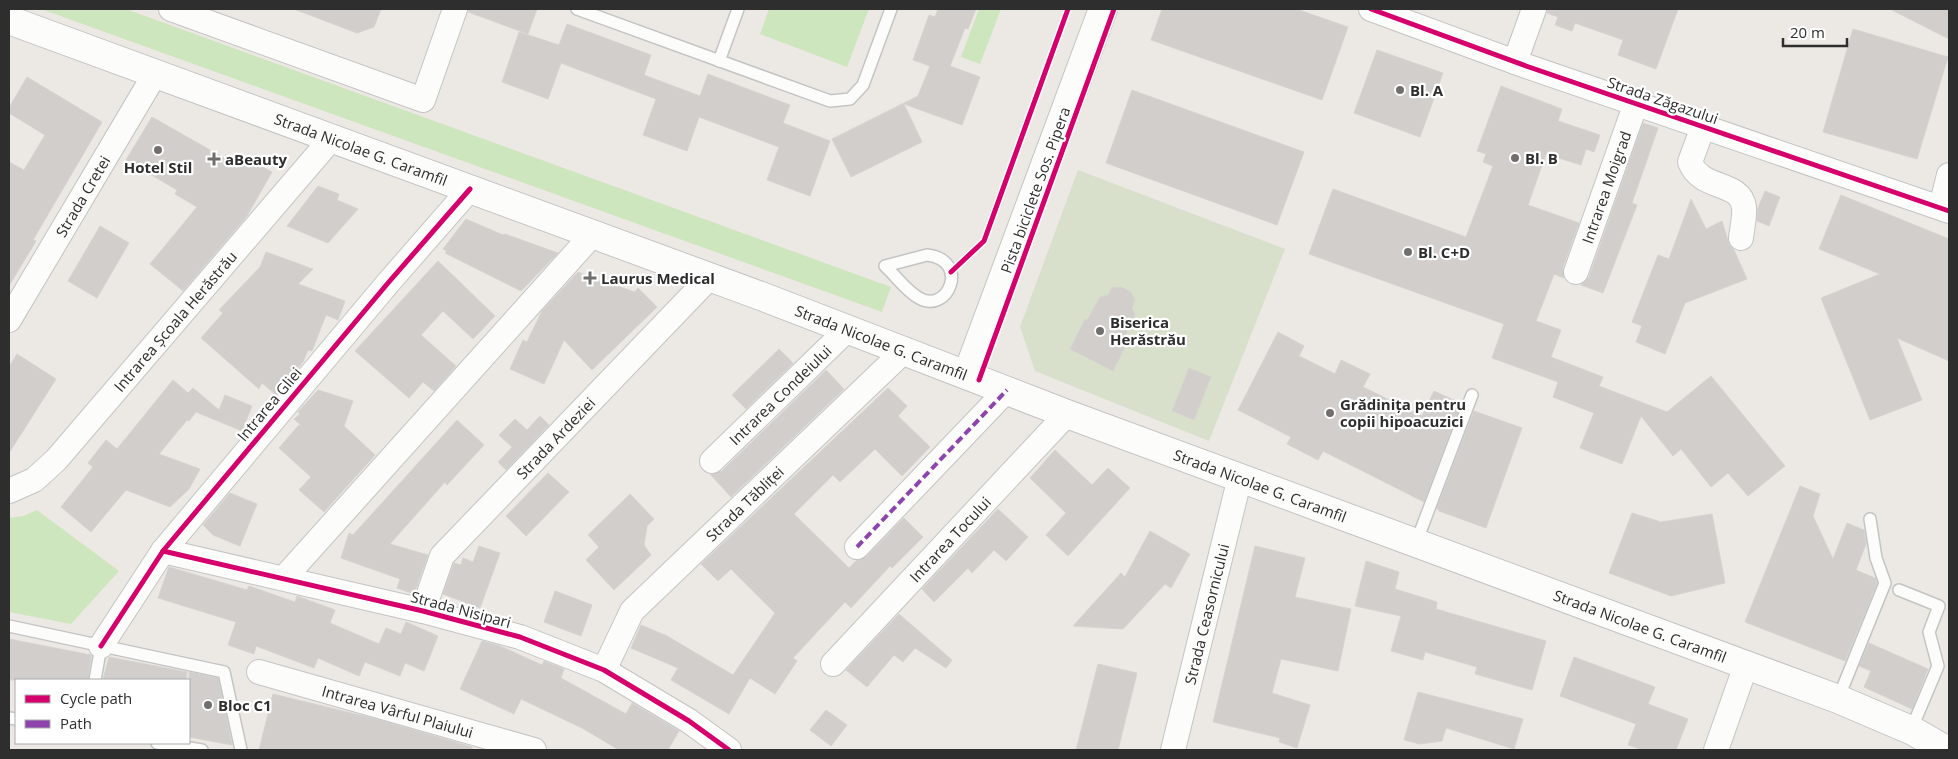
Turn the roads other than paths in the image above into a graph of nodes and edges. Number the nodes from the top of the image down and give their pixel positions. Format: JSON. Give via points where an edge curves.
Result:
{"nodes":[{"id":1,"x":171,"y":9,"type":"edge"},
{"id":2,"x":455,"y":9,"type":"edge"},
{"id":3,"x":577,"y":9,"type":"edge"},
{"id":4,"x":738,"y":9,"type":"edge"},
{"id":5,"x":891,"y":9,"type":"edge"},
{"id":6,"x":1083,"y":9,"type":"edge"},
{"id":7,"x":1102,"y":9,"type":"edge"},
{"id":8,"x":1371,"y":9,"type":"edge"},
{"id":9,"x":1534,"y":9,"type":"edge"},
{"id":10,"x":9,"y":21,"type":"edge"},
{"id":11,"x":719,"y":62,"type":"junction"},
{"id":12,"x":1515,"y":62,"type":"junction"},
{"id":13,"x":155,"y":74,"type":"junction"},
{"id":14,"x":1636,"y":104,"type":"junction"},
{"id":15,"x":1703,"y":127,"type":"junction"},
{"id":16,"x":332,"y":138,"type":"junction"},
{"id":17,"x":1949,"y":175,"type":"edge"},
{"id":18,"x":470,"y":189,"type":"junction"},
{"id":19,"x":1945,"y":209,"type":"edge"},
{"id":20,"x":593,"y":234,"type":"junction"},
{"id":21,"x":1741,"y":238,"type":"dead end"},
{"id":22,"x":886,"y":266,"type":"joint"},
{"id":23,"x":1576,"y":272,"type":"dead end"},
{"id":24,"x":710,"y":277,"type":"junction"},
{"id":25,"x":9,"y":320,"type":"edge"},
{"id":26,"x":848,"y":329,"type":"junction"},
{"id":27,"x":904,"y":350,"type":"junction"},
{"id":28,"x":959,"y":372,"type":"junction"},
{"id":29,"x":1007,"y":390,"type":"junction"},
{"id":30,"x":1472,"y":395,"type":"dead end"},
{"id":31,"x":1067,"y":414,"type":"junction"},
{"id":32,"x":712,"y":462,"type":"dead end"},
{"id":33,"x":1240,"y":477,"type":"junction"},
{"id":34,"x":9,"y":491,"type":"edge"},
{"id":35,"x":1870,"y":519,"type":"dead end"},
{"id":36,"x":1416,"y":543,"type":"junction"},
{"id":37,"x":857,"y":547,"type":"dead end"},
{"id":38,"x":163,"y":551,"type":"junction"},
{"id":39,"x":284,"y":578,"type":"junction"},
{"id":40,"x":1899,"y":590,"type":"dead end"},
{"id":41,"x":423,"y":611,"type":"junction"},
{"id":42,"x":9,"y":626,"type":"edge"},
{"id":43,"x":101,"y":646,"type":"junction"},
{"id":44,"x":833,"y":664,"type":"dead end"},
{"id":45,"x":1746,"y":665,"type":"junction"},
{"id":46,"x":604,"y":670,"type":"junction"},
{"id":47,"x":260,"y":672,"type":"dead end"},
{"id":48,"x":95,"y":679,"type":"edge"},
{"id":49,"x":1838,"y":699,"type":"junction"},
{"id":50,"x":1911,"y":730,"type":"junction"},
{"id":51,"x":163,"y":744,"type":"edge"},
{"id":52,"x":202,"y":750,"type":"edge"},
{"id":53,"x":241,"y":750,"type":"edge"},
{"id":54,"x":534,"y":750,"type":"edge"},
{"id":55,"x":729,"y":750,"type":"edge"},
{"id":56,"x":1173,"y":750,"type":"edge"},
{"id":57,"x":1716,"y":750,"type":"edge"},
{"id":58,"x":1946,"y":750,"type":"edge"}],
"edges":[{"from":1,"to":2,"type":"street","via":[[423,100]]},
{"from":3,"to":11,"type":"lane"},
{"from":4,"to":11,"type":"lane"},
{"from":5,"to":11,"type":"lane","via":[[864,85],[850,99],[830,101]]},
{"from":6,"to":28,"type":"main road"},
{"from":7,"to":28,"type":"main road"},
{"from":8,"to":12,"type":"street","name":"Strada Zăgazului"},
{"from":9,"to":12,"type":"street"},
{"from":10,"to":13,"type":"main road","name":"Strada Nicolae G. Caramfil"},
{"from":12,"to":14,"type":"street","name":"Strada Zăgazului"},
{"from":13,"to":16,"type":"main road","name":"Strada Nicolae G. Caramfil"},
{"from":13,"to":25,"type":"street","name":"Strada Cretei"},
{"from":14,"to":15,"type":"street","name":"Strada Zăgazului"},
{"from":14,"to":23,"type":"street","name":"Intrarea Moigrad"},
{"from":15,"to":19,"type":"street","name":"Strada Zăgazului"},
{"from":15,"to":21,"type":"street","via":[[1690,162],[1700,178],[1732,190],[1738,196],[1744,206]]},
{"from":16,"to":18,"type":"main road","name":"Strada Nicolae G. Caramfil"},
{"from":16,"to":34,"type":"street","name":"Intrarea Școala Herăstrău","via":[[56,460],[34,480]]},
{"from":17,"to":19,"type":"street"},
{"from":18,"to":20,"type":"main road","name":"Strada Nicolae G. Caramfil"},
{"from":18,"to":38,"type":"street","name":"Intrarea Gliei"},
{"from":20,"to":24,"type":"main road","name":"Strada Nicolae G. Caramfil"},
{"from":20,"to":39,"type":"street"},
{"from":22,"to":22,"type":"lane","via":[[921,300],[936,300],[951,286],[948,265],[935,256],[927,255]]},
{"from":24,"to":26,"type":"main road","name":"Strada Nicolae G. Caramfil"},
{"from":24,"to":41,"type":"street","name":"Strada Ardeziei","via":[[442,556]]},
{"from":26,"to":27,"type":"main road","name":"Strada Nicolae G. Caramfil"},
{"from":26,"to":32,"type":"street","name":"Intrarea Condeiului"},
{"from":27,"to":28,"type":"main road","name":"Strada Nicolae G. Caramfil"},
{"from":27,"to":46,"type":"street","name":"Strada Tăbliței","via":[[632,611]]},
{"from":28,"to":29,"type":"main road","name":"Strada Nicolae G. Caramfil"},
{"from":29,"to":31,"type":"main road","name":"Strada Nicolae G. Caramfil"},
{"from":29,"to":37,"type":"street"},
{"from":30,"to":36,"type":"lane"},
{"from":31,"to":33,"type":"main road","name":"Strada Nicolae G. Caramfil"},
{"from":31,"to":44,"type":"street","name":"Intrarea Tocului"},
{"from":33,"to":36,"type":"main road","name":"Strada Nicolae G. Caramfil"},
{"from":33,"to":56,"type":"street","name":"Strada Ceasornicului"},
{"from":35,"to":49,"type":"lane","via":[[1876,558],[1885,583]]},
{"from":36,"to":45,"type":"main road","name":"Strada Nicolae G. Caramfil"},
{"from":38,"to":39,"type":"street","name":"Strada Nisipari"},
{"from":38,"to":43,"type":"street","name":"Intrarea Gliei"},
{"from":39,"to":41,"type":"street","name":"Strada Nisipari"},
{"from":40,"to":50,"type":"lane","via":[[1939,606],[1929,632],[1938,666]]},
{"from":41,"to":46,"type":"street","name":"Strada Nisipari","via":[[520,637]]},
{"from":42,"to":43,"type":"lane"},
{"from":43,"to":48,"type":"lane"},
{"from":43,"to":53,"type":"lane","via":[[224,672]]},
{"from":45,"to":49,"type":"main road","name":"Strada Nicolae G. Caramfil"},
{"from":45,"to":57,"type":"street"},
{"from":46,"to":55,"type":"street","name":"Strada Nisipari"},
{"from":47,"to":54,"type":"street","name":"Intrarea Vârful Plaiului"},
{"from":49,"to":50,"type":"main road","name":"Strada Nicolae G. Caramfil"},
{"from":50,"to":58,"type":"main road","name":"Strada Nicolae G. Caramfil"},
{"from":51,"to":52,"type":"lane"}]}
